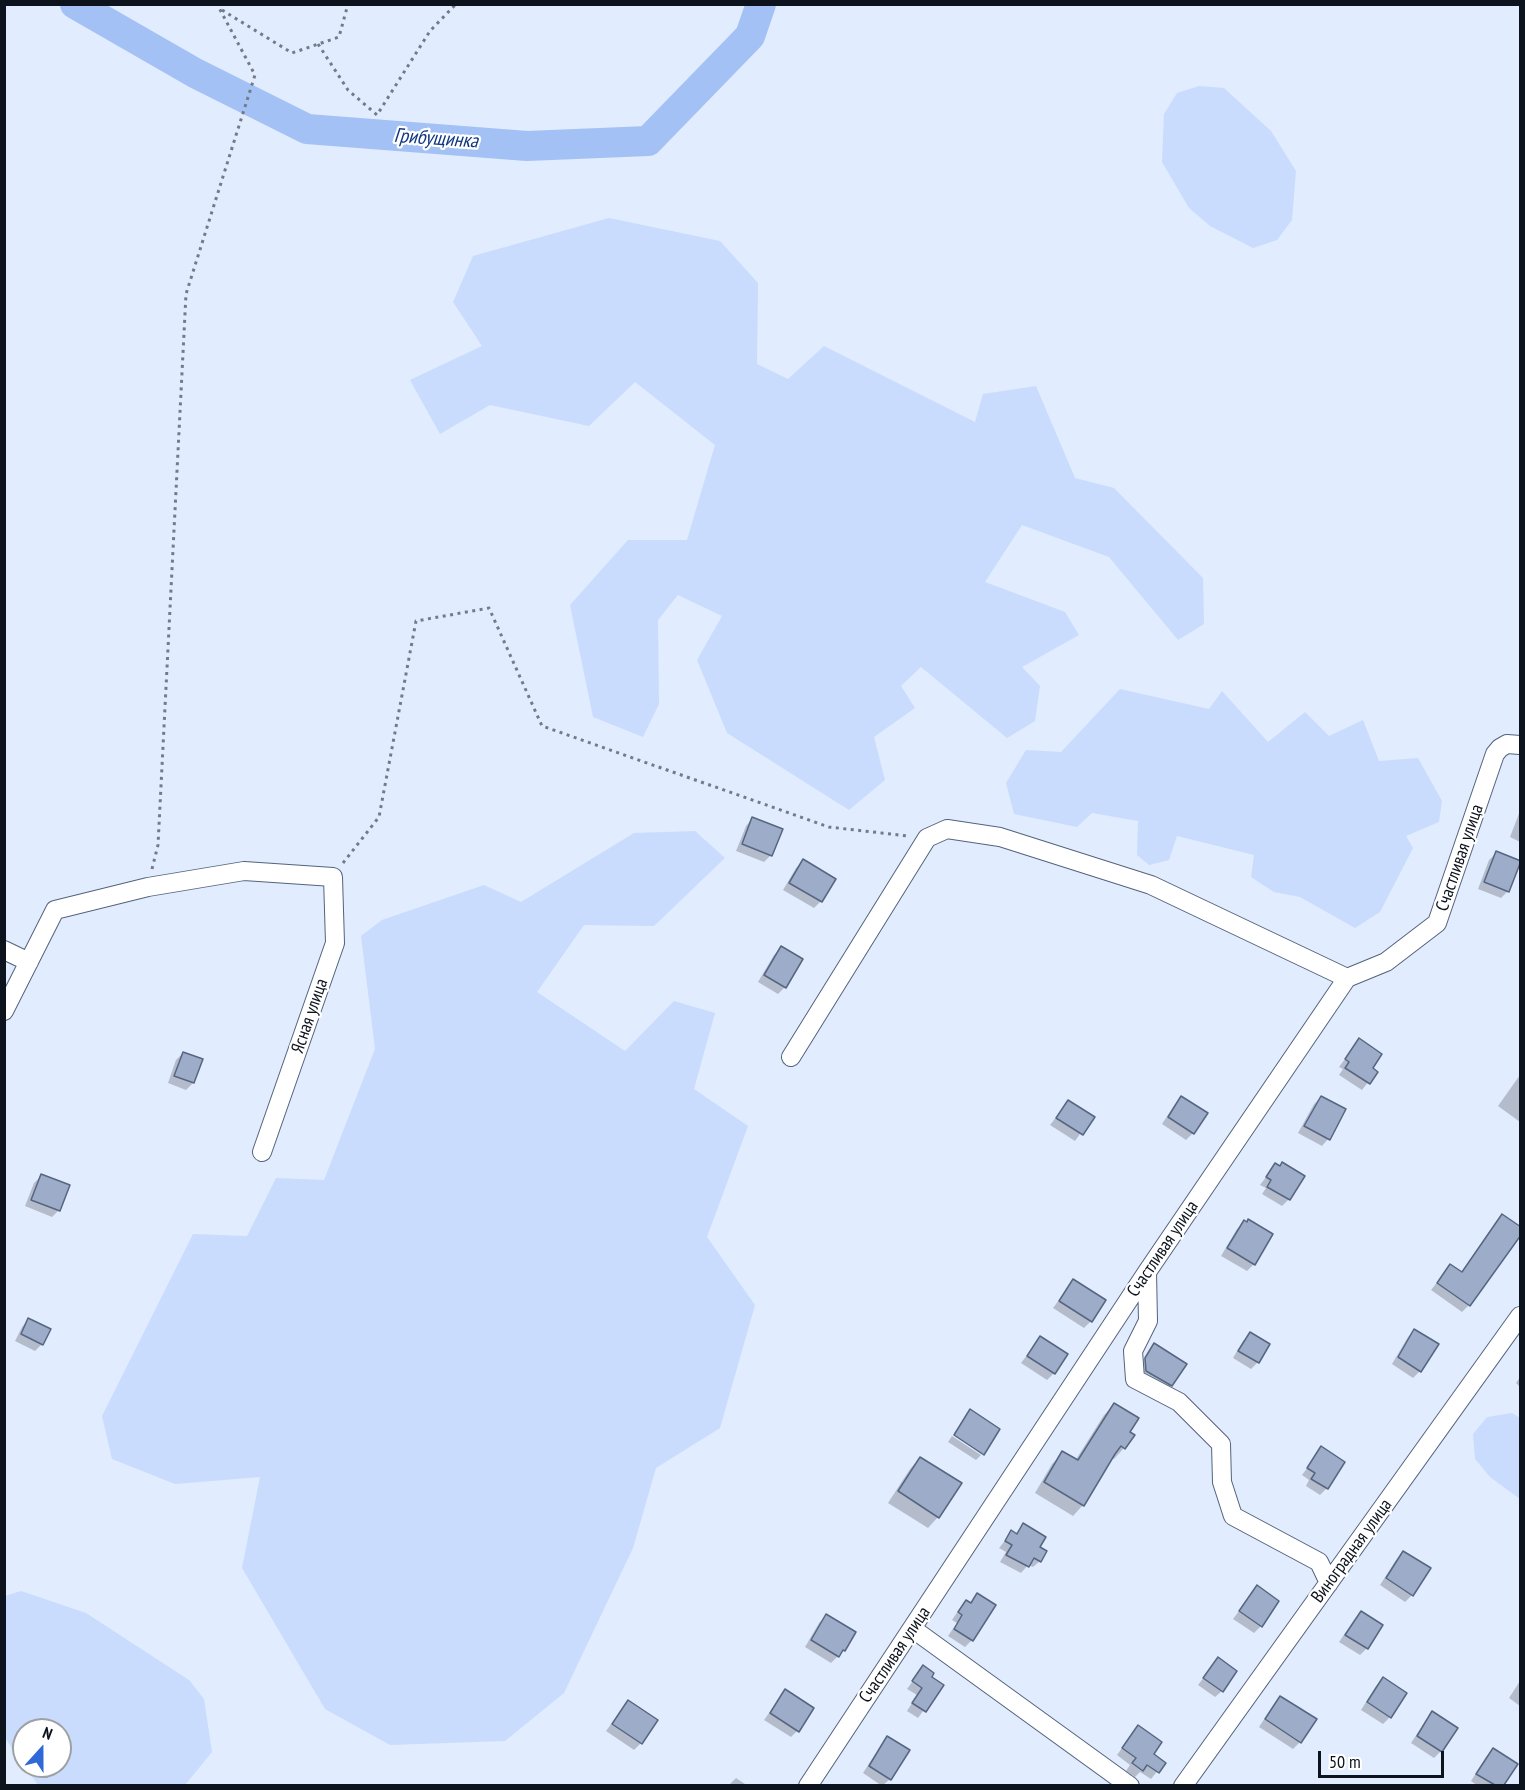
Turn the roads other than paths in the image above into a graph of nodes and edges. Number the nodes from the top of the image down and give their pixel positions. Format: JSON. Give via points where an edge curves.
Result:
{"nodes":[{"id":1,"x":1521,"y":745,"type":"edge"},
{"id":2,"x":4,"y":950,"type":"edge"},
{"id":3,"x":29,"y":962,"type":"junction"},
{"id":4,"x":1347,"y":978,"type":"junction"},
{"id":5,"x":4,"y":1011,"type":"edge"},
{"id":6,"x":791,"y":1057,"type":"dead end"},
{"id":7,"x":262,"y":1152,"type":"dead end"},
{"id":8,"x":1147,"y":1272,"type":"junction"},
{"id":9,"x":1521,"y":1316,"type":"edge"},
{"id":10,"x":1329,"y":1583,"type":"junction"},
{"id":11,"x":913,"y":1629,"type":"junction"},
{"id":12,"x":808,"y":1785,"type":"edge"},
{"id":13,"x":1130,"y":1785,"type":"edge"},
{"id":14,"x":1183,"y":1785,"type":"edge"}],
"edges":[{"from":1,"to":4,"type":"street","name":"Счастливая улица","via":[[1507,744],[1496,754],[1437,923],[1386,962]]},
{"from":2,"to":3,"type":"street"},
{"from":3,"to":5,"type":"street"},
{"from":3,"to":7,"type":"street","name":"Ясная улица","via":[[55,910],[148,886],[244,871],[333,877],[335,943]]},
{"from":4,"to":6,"type":"street","via":[[1151,885],[1000,837],[947,829],[927,838]]},
{"from":4,"to":8,"type":"street","name":"Счастливая улица"},
{"from":8,"to":10,"type":"street","via":[[1148,1321],[1133,1351],[1135,1379],[1179,1402],[1221,1444],[1222,1482],[1233,1516],[1319,1562]]},
{"from":8,"to":11,"type":"street","name":"Счастливая улица"},
{"from":9,"to":10,"type":"street","name":"Виноградная улица"},
{"from":10,"to":14,"type":"street","name":"Виноградная улица"},
{"from":11,"to":12,"type":"street","name":"Счастливая улица"},
{"from":11,"to":13,"type":"street"}]}
